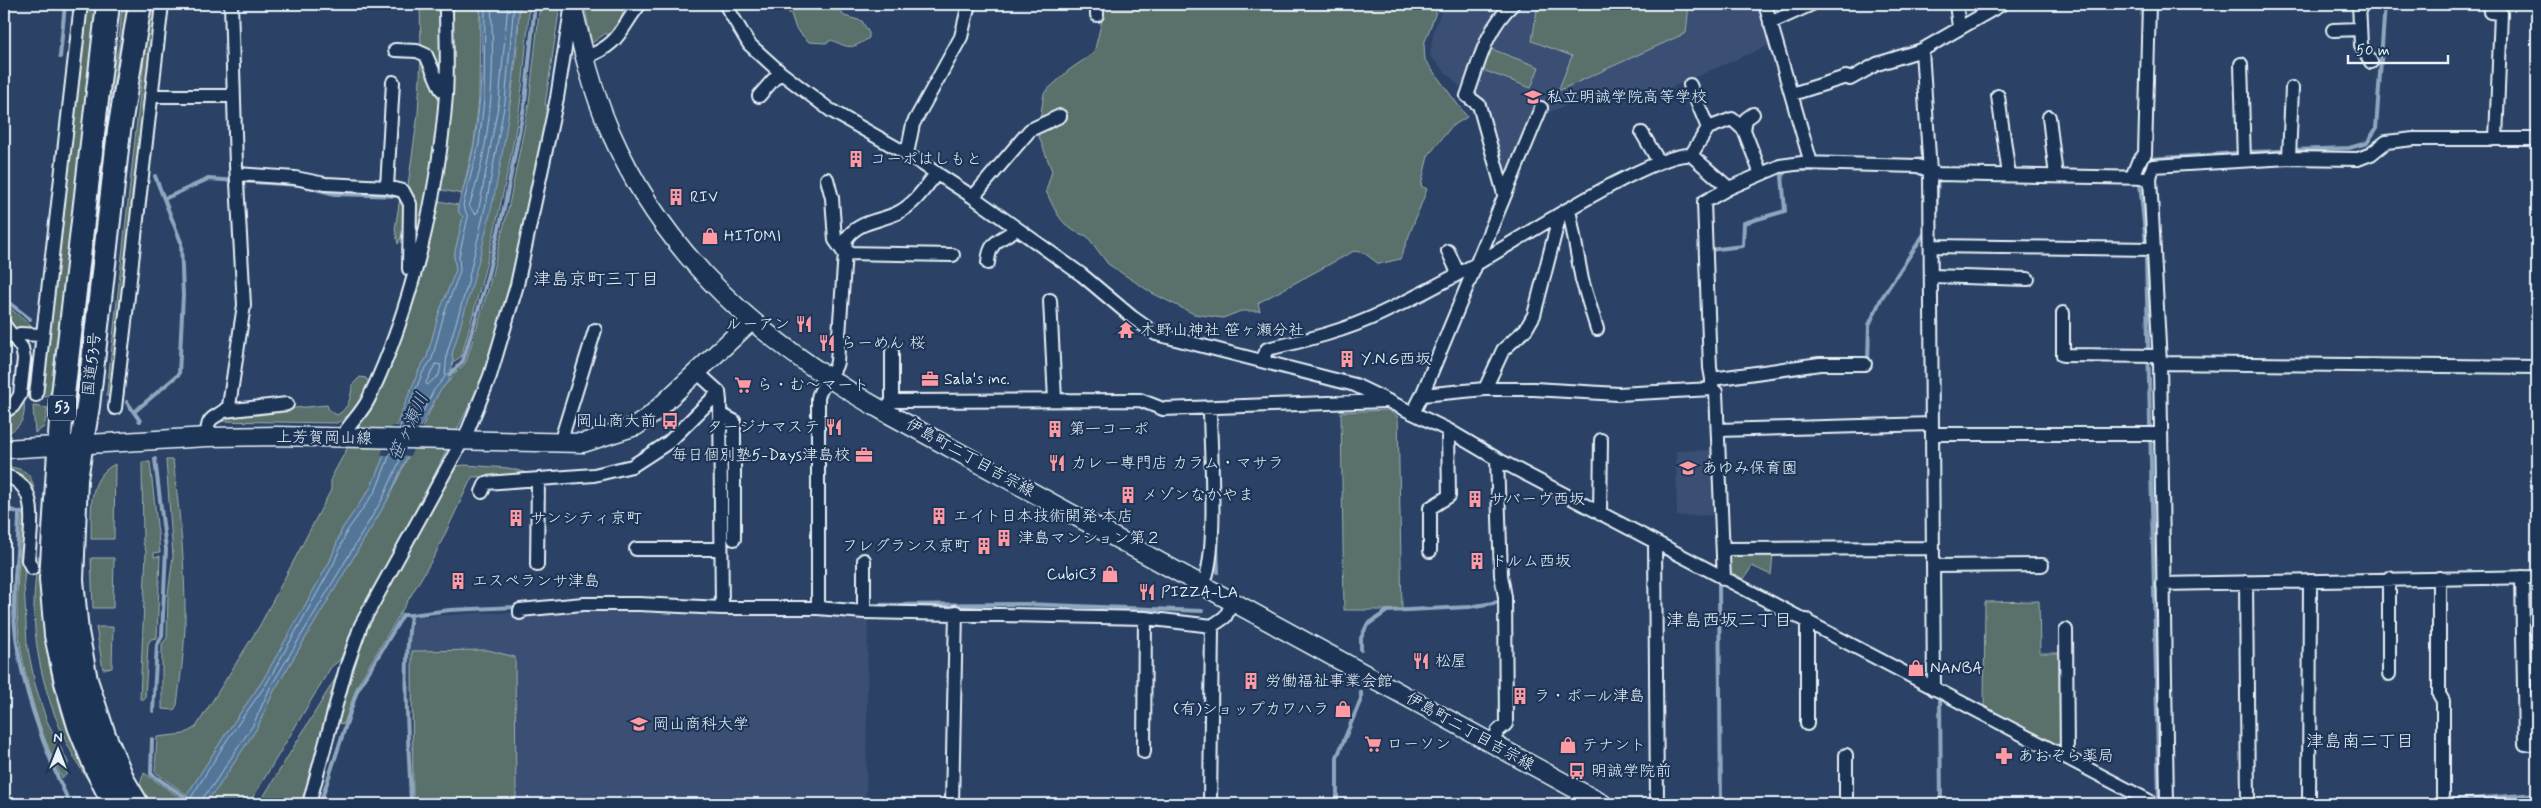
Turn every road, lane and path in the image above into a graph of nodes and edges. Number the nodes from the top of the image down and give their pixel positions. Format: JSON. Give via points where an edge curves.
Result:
{"nodes":[{"id":1,"x":81,"y":4,"type":"edge"},
{"id":2,"x":108,"y":4,"type":"edge"},
{"id":3,"x":140,"y":4,"type":"edge"},
{"id":4,"x":162,"y":4,"type":"edge"},
{"id":5,"x":231,"y":4,"type":"edge"},
{"id":6,"x":446,"y":4,"type":"edge"},
{"id":7,"x":572,"y":4,"type":"edge"},
{"id":8,"x":640,"y":4,"type":"edge"},
{"id":9,"x":725,"y":4,"type":"edge"},
{"id":10,"x":969,"y":4,"type":"edge"},
{"id":11,"x":1512,"y":4,"type":"edge"},
{"id":12,"x":1765,"y":4,"type":"edge"},
{"id":13,"x":1812,"y":4,"type":"edge"},
{"id":14,"x":1956,"y":4,"type":"edge"},
{"id":15,"x":2002,"y":4,"type":"edge"},
{"id":16,"x":2149,"y":4,"type":"edge"},
{"id":17,"x":2359,"y":4,"type":"edge"},
{"id":18,"x":2490,"y":12,"type":"dead end"},
{"id":19,"x":1770,"y":23,"type":"junction"},
{"id":20,"x":1959,"y":26,"type":"junction"},
{"id":21,"x":2360,"y":29,"type":"junction"},
{"id":22,"x":2333,"y":30,"type":"dead end"},
{"id":23,"x":394,"y":50,"type":"dead end"},
{"id":24,"x":1922,"y":50,"type":"junction"},
{"id":25,"x":584,"y":58,"type":"junction"},
{"id":26,"x":2371,"y":62,"type":"dead end"},
{"id":27,"x":2241,"y":64,"type":"dead end"},
{"id":28,"x":780,"y":72,"type":"junction"},
{"id":29,"x":393,"y":82,"type":"dead end"},
{"id":30,"x":1690,"y":85,"type":"dead end"},
{"id":31,"x":2292,"y":88,"type":"dead end"},
{"id":32,"x":446,"y":94,"type":"junction"},
{"id":33,"x":1792,"y":94,"type":"junction"},
{"id":34,"x":152,"y":96,"type":"junction"},
{"id":35,"x":233,"y":96,"type":"junction"},
{"id":36,"x":759,"y":96,"type":"dead end"},
{"id":37,"x":1998,"y":96,"type":"dead end"},
{"id":38,"x":1541,"y":108,"type":"dead end"},
{"id":39,"x":1753,"y":114,"type":"dead end"},
{"id":40,"x":1060,"y":116,"type":"dead end"},
{"id":41,"x":2050,"y":117,"type":"dead end"},
{"id":42,"x":1708,"y":128,"type":"junction"},
{"id":43,"x":1744,"y":130,"type":"junction"},
{"id":44,"x":1642,"y":133,"type":"dead end"},
{"id":45,"x":2496,"y":139,"type":"junction"},
{"id":46,"x":2537,"y":139,"type":"edge"},
{"id":47,"x":907,"y":154,"type":"junction"},
{"id":48,"x":1691,"y":155,"type":"junction"},
{"id":49,"x":2289,"y":158,"type":"junction"},
{"id":50,"x":2244,"y":160,"type":"junction"},
{"id":51,"x":1659,"y":162,"type":"junction"},
{"id":52,"x":1811,"y":163,"type":"junction"},
{"id":53,"x":1930,"y":172,"type":"junction"},
{"id":54,"x":937,"y":173,"type":"junction"},
{"id":55,"x":1761,"y":174,"type":"junction"},
{"id":56,"x":2009,"y":176,"type":"junction"},
{"id":57,"x":2056,"y":176,"type":"junction"},
{"id":58,"x":238,"y":178,"type":"junction"},
{"id":59,"x":2132,"y":178,"type":"junction"},
{"id":60,"x":2150,"y":178,"type":"junction"},
{"id":61,"x":827,"y":179,"type":"dead end"},
{"id":62,"x":387,"y":187,"type":"junction"},
{"id":63,"x":1728,"y":188,"type":"junction"},
{"id":64,"x":1504,"y":194,"type":"junction"},
{"id":65,"x":973,"y":197,"type":"junction"},
{"id":66,"x":1564,"y":212,"type":"junction"},
{"id":67,"x":1017,"y":229,"type":"junction"},
{"id":68,"x":1931,"y":246,"type":"junction"},
{"id":69,"x":2154,"y":249,"type":"junction"},
{"id":70,"x":1448,"y":251,"type":"dead end"},
{"id":71,"x":844,"y":253,"type":"junction"},
{"id":72,"x":953,"y":255,"type":"dead end"},
{"id":73,"x":988,"y":263,"type":"dead end"},
{"id":74,"x":1475,"y":264,"type":"junction"},
{"id":75,"x":1458,"y":274,"type":"junction"},
{"id":76,"x":1931,"y":276,"type":"junction"},
{"id":77,"x":2028,"y":279,"type":"dead end"},
{"id":78,"x":409,"y":289,"type":"junction"},
{"id":79,"x":1050,"y":300,"type":"dead end"},
{"id":80,"x":2063,"y":313,"type":"dead end"},
{"id":81,"x":751,"y":321,"type":"junction"},
{"id":82,"x":4,"y":325,"type":"edge"},
{"id":83,"x":1597,"y":329,"type":"dead end"},
{"id":84,"x":595,"y":330,"type":"dead end"},
{"id":85,"x":41,"y":334,"type":"junction"},
{"id":86,"x":15,"y":336,"type":"junction"},
{"id":87,"x":892,"y":352,"type":"dead end"},
{"id":88,"x":2154,"y":358,"type":"junction"},
{"id":89,"x":1262,"y":361,"type":"junction"},
{"id":90,"x":1865,"y":364,"type":"dead end"},
{"id":91,"x":2537,"y":367,"type":"edge"},
{"id":92,"x":698,"y":373,"type":"junction"},
{"id":93,"x":829,"y":380,"type":"junction"},
{"id":94,"x":1712,"y":384,"type":"junction"},
{"id":95,"x":1486,"y":387,"type":"junction"},
{"id":96,"x":719,"y":392,"type":"junction"},
{"id":97,"x":36,"y":395,"type":"dead end"},
{"id":98,"x":1422,"y":395,"type":"junction"},
{"id":99,"x":1055,"y":400,"type":"junction"},
{"id":100,"x":1387,"y":401,"type":"junction"},
{"id":101,"x":287,"y":404,"type":"dead end"},
{"id":102,"x":888,"y":407,"type":"junction"},
{"id":103,"x":115,"y":408,"type":"dead end"},
{"id":104,"x":1210,"y":408,"type":"junction"},
{"id":105,"x":224,"y":411,"type":"junction"},
{"id":106,"x":4,"y":412,"type":"edge"},
{"id":107,"x":1412,"y":413,"type":"junction"},
{"id":108,"x":720,"y":414,"type":"junction"},
{"id":109,"x":1932,"y":429,"type":"junction"},
{"id":110,"x":1448,"y":430,"type":"junction"},
{"id":111,"x":1718,"y":430,"type":"junction"},
{"id":112,"x":2155,"y":434,"type":"junction"},
{"id":113,"x":207,"y":437,"type":"junction"},
{"id":114,"x":345,"y":438,"type":"junction"},
{"id":115,"x":1601,"y":440,"type":"dead end"},
{"id":116,"x":458,"y":442,"type":"junction"},
{"id":117,"x":80,"y":443,"type":"junction"},
{"id":118,"x":560,"y":443,"type":"junction"},
{"id":119,"x":58,"y":445,"type":"junction"},
{"id":120,"x":4,"y":449,"type":"edge"},
{"id":121,"x":1497,"y":459,"type":"junction"},
{"id":122,"x":4,"y":476,"type":"edge"},
{"id":123,"x":538,"y":479,"type":"junction"},
{"id":124,"x":482,"y":492,"type":"dead end"},
{"id":125,"x":1600,"y":514,"type":"junction"},
{"id":126,"x":734,"y":539,"type":"dead end"},
{"id":127,"x":1655,"y":542,"type":"junction"},
{"id":128,"x":1933,"y":548,"type":"junction"},
{"id":129,"x":636,"y":549,"type":"dead end"},
{"id":130,"x":721,"y":549,"type":"junction"},
{"id":131,"x":1723,"y":549,"type":"junction"},
{"id":132,"x":1430,"y":551,"type":"dead end"},
{"id":133,"x":864,"y":560,"type":"dead end"},
{"id":134,"x":537,"y":565,"type":"dead end"},
{"id":135,"x":2042,"y":565,"type":"dead end"},
{"id":136,"x":1933,"y":566,"type":"junction"},
{"id":137,"x":32,"y":568,"type":"dead end"},
{"id":138,"x":2522,"y":577,"type":"junction"},
{"id":139,"x":2537,"y":577,"type":"edge"},
{"id":140,"x":2388,"y":578,"type":"junction"},
{"id":141,"x":2439,"y":578,"type":"junction"},
{"id":142,"x":1724,"y":579,"type":"junction"},
{"id":143,"x":2246,"y":582,"type":"junction"},
{"id":144,"x":2310,"y":582,"type":"junction"},
{"id":145,"x":2162,"y":584,"type":"junction"},
{"id":146,"x":1202,"y":585,"type":"junction"},
{"id":147,"x":1233,"y":602,"type":"junction"},
{"id":148,"x":722,"y":608,"type":"junction"},
{"id":149,"x":818,"y":608,"type":"junction"},
{"id":150,"x":864,"y":612,"type":"junction"},
{"id":151,"x":956,"y":612,"type":"junction"},
{"id":152,"x":520,"y":613,"type":"dead end"},
{"id":153,"x":1145,"y":618,"type":"junction"},
{"id":154,"x":1807,"y":620,"type":"junction"},
{"id":155,"x":1212,"y":626,"type":"junction"},
{"id":156,"x":2066,"y":630,"type":"dead end"},
{"id":157,"x":2389,"y":674,"type":"dead end"},
{"id":158,"x":1934,"y":689,"type":"junction"},
{"id":159,"x":1807,"y":724,"type":"dead end"},
{"id":160,"x":1492,"y":743,"type":"junction"},
{"id":161,"x":2537,"y":744,"type":"edge"},
{"id":162,"x":1144,"y":752,"type":"dead end"},
{"id":163,"x":1846,"y":755,"type":"dead end"},
{"id":164,"x":2067,"y":757,"type":"junction"},
{"id":165,"x":2443,"y":794,"type":"dead end"},
{"id":166,"x":114,"y":804,"type":"edge"},
{"id":167,"x":137,"y":804,"type":"edge"},
{"id":168,"x":309,"y":804,"type":"edge"},
{"id":169,"x":952,"y":804,"type":"edge"},
{"id":170,"x":1210,"y":804,"type":"edge"},
{"id":171,"x":1603,"y":804,"type":"edge"},
{"id":172,"x":1657,"y":804,"type":"edge"},
{"id":173,"x":1846,"y":804,"type":"edge"},
{"id":174,"x":2155,"y":804,"type":"edge"},
{"id":175,"x":2167,"y":804,"type":"edge"},
{"id":176,"x":2248,"y":804,"type":"edge"},
{"id":177,"x":2309,"y":804,"type":"edge"}],
"edges":[{"from":1,"to":85,"type":"street"},
{"from":2,"to":119,"type":"highway","name":"国道53号","number":"53"},
{"from":3,"to":117,"type":"highway","name":"国道53号","number":"53","via":[[119,131],[88,406]]},
{"from":4,"to":34,"type":"street"},
{"from":5,"to":35,"type":"street"},
{"from":6,"to":32,"type":"street"},
{"from":7,"to":25,"type":"street","name":"伊島町二丁目吉宗線"},
{"from":7,"to":116,"type":"street","via":[[557,98],[517,284],[490,376]]},
{"from":8,"to":25,"type":"street","via":[[614,42]]},
{"from":9,"to":28,"type":"street","via":[[749,44]]},
{"from":10,"to":47,"type":"street","via":[[961,37],[913,124]]},
{"from":11,"to":64,"type":"street","via":[[1490,31],[1467,96],[1479,105]]},
{"from":12,"to":19,"type":"street"},
{"from":13,"to":19,"type":"street"},
{"from":14,"to":20,"type":"street"},
{"from":15,"to":20,"type":"street"},
{"from":16,"to":59,"type":"street","via":[[2145,154]]},
{"from":17,"to":21,"type":"street"},
{"from":18,"to":45,"type":"street","via":[[2501,13],[2494,67]]},
{"from":19,"to":33,"type":"street"},
{"from":20,"to":24,"type":"street"},
{"from":21,"to":22,"type":"street"},
{"from":21,"to":26,"type":"street","via":[[2362,45]]},
{"from":23,"to":32,"type":"street","via":[[417,51],[426,55]]},
{"from":24,"to":33,"type":"street","via":[[1878,64],[1850,80],[1846,77]]},
{"from":24,"to":53,"type":"street"},
{"from":25,"to":81,"type":"street","name":"伊島町二丁目吉宗線","via":[[610,130],[660,222],[683,252]]},
{"from":27,"to":50,"type":"street"},
{"from":28,"to":36,"type":"street"},
{"from":28,"to":47,"type":"street","via":[[830,110]]},
{"from":29,"to":62,"type":"street"},
{"from":30,"to":42,"type":"street"},
{"from":31,"to":49,"type":"street"},
{"from":32,"to":78,"type":"street","via":[[432,198]]},
{"from":33,"to":52,"type":"street"},
{"from":34,"to":35,"type":"street"},
{"from":34,"to":103,"type":"street"},
{"from":35,"to":58,"type":"street"},
{"from":37,"to":56,"type":"street"},
{"from":38,"to":64,"type":"street"},
{"from":39,"to":43,"type":"street","via":[[1746,120]]},
{"from":40,"to":65,"type":"street","via":[[1030,130]]},
{"from":41,"to":57,"type":"street"},
{"from":42,"to":43,"type":"street","via":[[1732,119]]},
{"from":42,"to":48,"type":"street"},
{"from":43,"to":55,"type":"street"},
{"from":44,"to":51,"type":"street"},
{"from":45,"to":46,"type":"street"},
{"from":45,"to":49,"type":"street","via":[[2414,139],[2386,142],[2358,159]]},
{"from":47,"to":54,"type":"street"},
{"from":48,"to":51,"type":"street","via":[[1683,154]]},
{"from":48,"to":63,"type":"street"},
{"from":49,"to":50,"type":"street"},
{"from":50,"to":60,"type":"street","via":[[2153,166]]},
{"from":51,"to":66,"type":"street"},
{"from":52,"to":53,"type":"street","via":[[1918,166]]},
{"from":52,"to":55,"type":"street","via":[[1780,166]]},
{"from":53,"to":56,"type":"street"},
{"from":53,"to":68,"type":"street"},
{"from":54,"to":65,"type":"street"},
{"from":54,"to":71,"type":"street","via":[[900,212],[853,229],[846,239]]},
{"from":55,"to":63,"type":"street"},
{"from":56,"to":57,"type":"street"},
{"from":57,"to":59,"type":"street"},
{"from":58,"to":62,"type":"street","via":[[295,178],[325,184]]},
{"from":58,"to":105,"type":"street","via":[[244,305],[229,406]]},
{"from":59,"to":60,"type":"street"},
{"from":60,"to":69,"type":"street"},
{"from":61,"to":71,"type":"street","via":[[835,240]]},
{"from":62,"to":78,"type":"street","via":[[404,191],[410,204]]},
{"from":63,"to":94,"type":"street","via":[[1704,202]]},
{"from":64,"to":74,"type":"street"},
{"from":65,"to":67,"type":"street"},
{"from":66,"to":74,"type":"street"},
{"from":66,"to":83,"type":"street"},
{"from":66,"to":95,"type":"street","via":[[1534,315],[1526,329],[1503,350]]},
{"from":67,"to":73,"type":"street","via":[[988,250]]},
{"from":67,"to":89,"type":"street","via":[[1156,334]]},
{"from":68,"to":69,"type":"street"},
{"from":68,"to":76,"type":"street"},
{"from":69,"to":88,"type":"street"},
{"from":70,"to":75,"type":"street"},
{"from":71,"to":72,"type":"street"},
{"from":71,"to":93,"type":"street","via":[[837,362]]},
{"from":74,"to":75,"type":"street"},
{"from":74,"to":98,"type":"street"},
{"from":75,"to":89,"type":"street","via":[[1382,313],[1329,335],[1267,349]]},
{"from":76,"to":77,"type":"street"},
{"from":76,"to":109,"type":"street"},
{"from":78,"to":114,"type":"street","via":[[392,348],[368,400],[350,423]]},
{"from":79,"to":99,"type":"street"},
{"from":80,"to":88,"type":"street","via":[[2063,355]]},
{"from":81,"to":92,"type":"street","name":"上芳賀岡山線"},
{"from":81,"to":93,"type":"street","name":"伊島町二丁目吉宗線"},
{"from":82,"to":86,"type":"street"},
{"from":84,"to":118,"type":"street"},
{"from":85,"to":86,"type":"street"},
{"from":85,"to":97,"type":"street"},
{"from":86,"to":106,"type":"street","via":[[24,359],[20,395],[14,406]]},
{"from":87,"to":102,"type":"street"},
{"from":88,"to":91,"type":"street"},
{"from":88,"to":112,"type":"street"},
{"from":89,"to":100,"type":"street","via":[[1355,385]]},
{"from":90,"to":94,"type":"street","via":[[1820,364]]},
{"from":92,"to":96,"type":"street"},
{"from":92,"to":118,"type":"street","name":"上芳賀岡山線","via":[[636,426],[583,443]]},
{"from":93,"to":102,"type":"street","name":"伊島町二丁目吉宗線"},
{"from":93,"to":149,"type":"street","via":[[818,398]]},
{"from":94,"to":95,"type":"street","via":[[1618,394]]},
{"from":94,"to":111,"type":"street","via":[[1716,392]]},
{"from":95,"to":98,"type":"street"},
{"from":96,"to":108,"type":"street"},
{"from":96,"to":123,"type":"street","via":[[669,442],[632,466],[594,475]]},
{"from":98,"to":107,"type":"street"},
{"from":99,"to":102,"type":"street"},
{"from":99,"to":104,"type":"street","via":[[1140,400],[1163,409]]},
{"from":100,"to":104,"type":"street"},
{"from":100,"to":107,"type":"street"},
{"from":101,"to":105,"type":"street"},
{"from":102,"to":146,"type":"street","name":"伊島町二丁目吉宗線"},
{"from":104,"to":146,"type":"street","via":[[1211,542],[1209,574]]},
{"from":105,"to":113,"type":"street","via":[[210,419]]},
{"from":107,"to":110,"type":"street"},
{"from":108,"to":126,"type":"street","via":[[734,421]]},
{"from":108,"to":130,"type":"street"},
{"from":109,"to":111,"type":"street"},
{"from":109,"to":112,"type":"street"},
{"from":109,"to":128,"type":"street"},
{"from":110,"to":121,"type":"street"},
{"from":110,"to":132,"type":"street","via":[[1448,496],[1430,508]]},
{"from":111,"to":131,"type":"street"},
{"from":112,"to":145,"type":"street"},
{"from":113,"to":114,"type":"street","name":"上芳賀岡山線"},
{"from":113,"to":117,"type":"street","name":"上芳賀岡山線"},
{"from":114,"to":116,"type":"street","name":"上芳賀岡山線"},
{"from":115,"to":125,"type":"street"},
{"from":116,"to":118,"type":"street","name":"上芳賀岡山線"},
{"from":116,"to":168,"type":"street","via":[[362,625],[346,668]]},
{"from":117,"to":119,"type":"street","name":"上芳賀岡山線"},
{"from":117,"to":167,"type":"highway","name":"国道53号","number":"53","via":[[72,580],[76,632],[104,735]]},
{"from":119,"to":120,"type":"street","name":"上芳賀岡山線"},
{"from":119,"to":166,"type":"highway","name":"国道53号","number":"53","via":[[51,579],[56,635],[79,726]]},
{"from":121,"to":125,"type":"street"},
{"from":121,"to":160,"type":"street","via":[[1501,575],[1505,597],[1506,724]]},
{"from":122,"to":137,"type":"street","via":[[21,482],[29,495],[28,560]]},
{"from":123,"to":124,"type":"street","via":[[486,484]]},
{"from":123,"to":134,"type":"street"},
{"from":125,"to":127,"type":"street"},
{"from":127,"to":142,"type":"street"},
{"from":127,"to":172,"type":"street"},
{"from":128,"to":131,"type":"street"},
{"from":128,"to":136,"type":"street"},
{"from":129,"to":130,"type":"street"},
{"from":130,"to":148,"type":"street"},
{"from":131,"to":142,"type":"street"},
{"from":133,"to":150,"type":"street"},
{"from":135,"to":136,"type":"street"},
{"from":136,"to":158,"type":"street"},
{"from":138,"to":139,"type":"street"},
{"from":138,"to":141,"type":"street"},
{"from":138,"to":161,"type":"street","via":[[2525,744]]},
{"from":140,"to":141,"type":"street"},
{"from":140,"to":144,"type":"street"},
{"from":140,"to":157,"type":"street"},
{"from":141,"to":165,"type":"street"},
{"from":142,"to":154,"type":"street"},
{"from":143,"to":144,"type":"street"},
{"from":143,"to":145,"type":"street"},
{"from":143,"to":176,"type":"street"},
{"from":144,"to":177,"type":"street"},
{"from":145,"to":175,"type":"street"},
{"from":146,"to":147,"type":"street","name":"伊島町二丁目吉宗線"},
{"from":147,"to":155,"type":"street","via":[[1225,617]]},
{"from":147,"to":160,"type":"street","name":"伊島町二丁目吉宗線"},
{"from":148,"to":149,"type":"street"},
{"from":148,"to":152,"type":"street","via":[[583,604],[520,610]]},
{"from":149,"to":150,"type":"street"},
{"from":150,"to":151,"type":"street"},
{"from":151,"to":153,"type":"street"},
{"from":151,"to":169,"type":"street"},
{"from":153,"to":155,"type":"street"},
{"from":153,"to":162,"type":"street"},
{"from":154,"to":158,"type":"street"},
{"from":154,"to":159,"type":"street"},
{"from":155,"to":170,"type":"street"},
{"from":156,"to":164,"type":"street"},
{"from":158,"to":164,"type":"street"},
{"from":160,"to":171,"type":"street","name":"伊島町二丁目吉宗線"},
{"from":163,"to":173,"type":"street"},
{"from":164,"to":174,"type":"street"}]}
